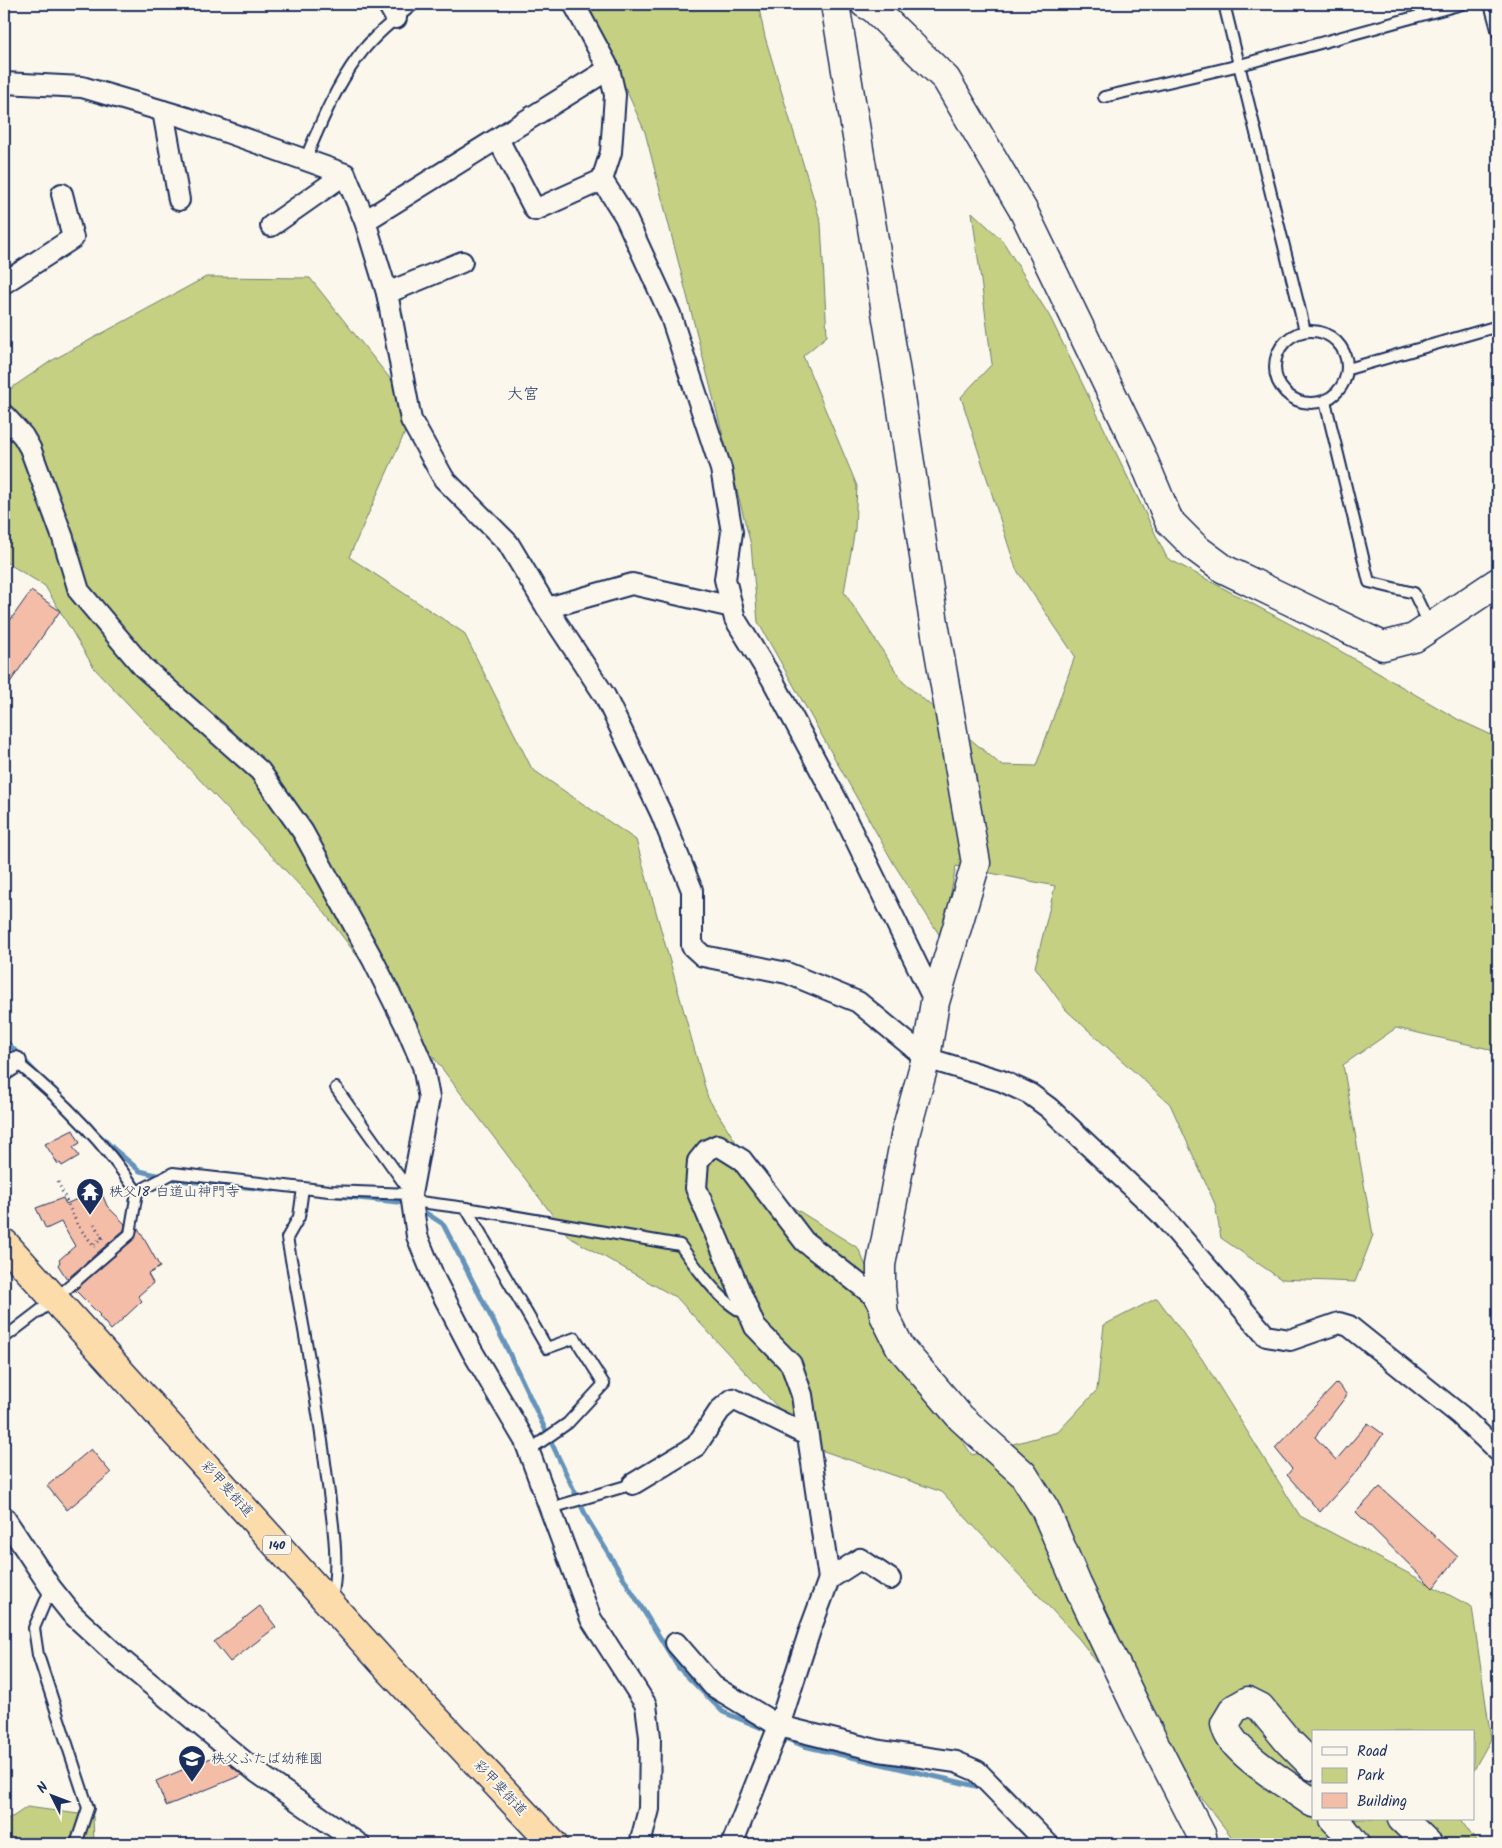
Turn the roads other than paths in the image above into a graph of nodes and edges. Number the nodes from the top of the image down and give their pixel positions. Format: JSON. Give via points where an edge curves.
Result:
{"nodes":[{"id":1,"x":414,"y":4,"type":"edge"},
{"id":2,"x":574,"y":4,"type":"edge"},
{"id":3,"x":835,"y":4,"type":"edge"},
{"id":4,"x":865,"y":4,"type":"edge"},
{"id":5,"x":1224,"y":4,"type":"edge"},
{"id":6,"x":1462,"y":4,"type":"edge"},
{"id":7,"x":1490,"y":4,"type":"edge"},
{"id":8,"x":392,"y":11,"type":"edge"},
{"id":9,"x":1498,"y":33,"type":"edge"},
{"id":10,"x":1240,"y":65,"type":"junction"},
{"id":11,"x":609,"y":69,"type":"junction"},
{"id":12,"x":4,"y":83,"type":"edge"},
{"id":13,"x":1104,"y":97,"type":"dead end"},
{"id":14,"x":163,"y":111,"type":"junction"},
{"id":15,"x":498,"y":139,"type":"junction"},
{"id":16,"x":305,"y":160,"type":"junction"},
{"id":17,"x":345,"y":174,"type":"junction"},
{"id":18,"x":602,"y":180,"type":"junction"},
{"id":19,"x":62,"y":194,"type":"dead end"},
{"id":20,"x":179,"y":200,"type":"dead end"},
{"id":21,"x":365,"y":221,"type":"junction"},
{"id":22,"x":271,"y":226,"type":"dead end"},
{"id":23,"x":462,"y":262,"type":"dead end"},
{"id":24,"x":4,"y":283,"type":"edge"},
{"id":25,"x":387,"y":293,"type":"junction"},
{"id":26,"x":1498,"y":326,"type":"edge"},
{"id":27,"x":1305,"y":331,"type":"junction"},
{"id":28,"x":1348,"y":369,"type":"junction"},
{"id":29,"x":1325,"y":402,"type":"junction"},
{"id":30,"x":4,"y":415,"type":"edge"},
{"id":31,"x":1498,"y":582,"type":"edge"},
{"id":32,"x":732,"y":607,"type":"junction"},
{"id":33,"x":547,"y":608,"type":"junction"},
{"id":34,"x":1430,"y":626,"type":"junction"},
{"id":35,"x":935,"y":1002,"type":"junction"},
{"id":36,"x":926,"y":1058,"type":"junction"},
{"id":37,"x":10,"y":1066,"type":"edge"},
{"id":38,"x":336,"y":1088,"type":"dead end"},
{"id":39,"x":304,"y":1188,"type":"junction"},
{"id":40,"x":137,"y":1192,"type":"junction"},
{"id":41,"x":412,"y":1197,"type":"junction"},
{"id":42,"x":466,"y":1208,"type":"junction"},
{"id":43,"x":4,"y":1243,"type":"edge"},
{"id":44,"x":55,"y":1299,"type":"junction"},
{"id":45,"x":884,"y":1314,"type":"junction"},
{"id":46,"x":750,"y":1315,"type":"junction"},
{"id":47,"x":4,"y":1338,"type":"edge"},
{"id":48,"x":807,"y":1435,"type":"junction"},
{"id":49,"x":528,"y":1451,"type":"junction"},
{"id":50,"x":1498,"y":1451,"type":"edge"},
{"id":51,"x":633,"y":1484,"type":"joint"},
{"id":52,"x":551,"y":1508,"type":"junction"},
{"id":53,"x":4,"y":1516,"type":"edge"},
{"id":54,"x":829,"y":1579,"type":"junction"},
{"id":55,"x":890,"y":1579,"type":"dead end"},
{"id":56,"x":51,"y":1588,"type":"junction"},
{"id":57,"x":331,"y":1605,"type":"junction"},
{"id":58,"x":676,"y":1643,"type":"dead end"},
{"id":59,"x":779,"y":1726,"type":"junction"},
{"id":60,"x":1312,"y":1765,"type":"edge"},
{"id":61,"x":1312,"y":1802,"type":"edge"},
{"id":62,"x":1335,"y":1820,"type":"edge"},
{"id":63,"x":1403,"y":1820,"type":"edge"},
{"id":64,"x":76,"y":1844,"type":"edge"},
{"id":65,"x":359,"y":1844,"type":"edge"},
{"id":66,"x":553,"y":1844,"type":"edge"},
{"id":67,"x":640,"y":1844,"type":"edge"},
{"id":68,"x":732,"y":1844,"type":"edge"},
{"id":69,"x":1048,"y":1844,"type":"edge"},
{"id":70,"x":1203,"y":1844,"type":"edge"},
{"id":71,"x":1355,"y":1844,"type":"edge"},
{"id":72,"x":1428,"y":1844,"type":"edge"}],
"edges":[{"from":1,"to":8,"type":"lane"},
{"from":2,"to":11,"type":"street"},
{"from":3,"to":35,"type":"street","via":[[934,623],[976,863]]},
{"from":4,"to":34,"type":"street","via":[[873,8],[946,79],[1023,210],[1140,452],[1169,521],[1224,570],[1383,646],[1414,638]]},
{"from":5,"to":10,"type":"lane"},
{"from":6,"to":10,"type":"lane"},
{"from":7,"to":9,"type":"lane"},
{"from":8,"to":16,"type":"lane","via":[[358,56],[332,99]]},
{"from":10,"to":13,"type":"lane"},
{"from":10,"to":27,"type":"lane"},
{"from":11,"to":15,"type":"street"},
{"from":11,"to":18,"type":"street","via":[[615,95],[612,143]]},
{"from":12,"to":14,"type":"street","via":[[82,87]]},
{"from":14,"to":16,"type":"street"},
{"from":14,"to":20,"type":"street"},
{"from":15,"to":18,"type":"street","via":[[535,210]]},
{"from":15,"to":21,"type":"street"},
{"from":16,"to":17,"type":"street"},
{"from":17,"to":21,"type":"street"},
{"from":17,"to":22,"type":"street"},
{"from":18,"to":32,"type":"street","via":[[625,216],[670,314],[721,469],[732,532],[724,580]]},
{"from":19,"to":24,"type":"street","via":[[73,238]]},
{"from":21,"to":25,"type":"street"},
{"from":23,"to":25,"type":"street"},
{"from":25,"to":33,"type":"street","via":[[411,420],[444,479],[508,543]]},
{"from":26,"to":28,"type":"lane"},
{"from":27,"to":28,"type":"lane","via":[[1325,333],[1337,341],[1346,354]]},
{"from":27,"to":29,"type":"lane","via":[[1289,339],[1278,353],[1276,378],[1281,389],[1301,403]]},
{"from":28,"to":29,"type":"lane","via":[[1342,388]]},
{"from":29,"to":34,"type":"lane","via":[[1369,582],[1414,593]]},
{"from":30,"to":41,"type":"street","via":[[30,448],[79,591],[142,667],[260,771],[303,832],[373,960],[423,1066],[429,1098]]},
{"from":31,"to":34,"type":"street"},
{"from":32,"to":33,"type":"street","via":[[632,584]]},
{"from":32,"to":35,"type":"street","via":[[735,619],[772,679],[836,799]]},
{"from":33,"to":36,"type":"street","via":[[605,696],[661,813],[692,890],[692,946],[703,956],[787,973],[858,1002]]},
{"from":35,"to":36,"type":"street"},
{"from":36,"to":45,"type":"street","via":[[906,1131],[881,1265]]},
{"from":36,"to":50,"type":"street","via":[[1002,1081],[1030,1094],[1049,1108],[1162,1215],[1266,1336],[1290,1340],[1339,1322],[1349,1326],[1460,1415]]},
{"from":37,"to":40,"type":"lane","via":[[67,1110],[120,1166]]},
{"from":38,"to":41,"type":"lane"},
{"from":39,"to":40,"type":"lane","via":[[173,1173]]},
{"from":39,"to":41,"type":"lane"},
{"from":39,"to":57,"type":"lane","via":[[299,1217],[287,1238],[320,1419],[333,1522],[335,1582]]},
{"from":40,"to":44,"type":"lane","via":[[130,1234]]},
{"from":41,"to":42,"type":"lane"},
{"from":41,"to":49,"type":"street","via":[[417,1236],[435,1280]]},
{"from":42,"to":46,"type":"lane","via":[[680,1245],[704,1278],[738,1311]]},
{"from":42,"to":49,"type":"lane","via":[[547,1348],[575,1338],[604,1384],[568,1423]]},
{"from":43,"to":44,"type":"highway","name":"彩甲斐街道","number":"140"},
{"from":44,"to":47,"type":"lane"},
{"from":44,"to":57,"type":"highway","name":"彩甲斐街道","number":"140"},
{"from":45,"to":46,"type":"street","via":[[873,1295],[804,1241],[742,1160],[718,1145],[706,1150],[698,1161],[696,1188]]},
{"from":45,"to":70,"type":"street","via":[[900,1347],[961,1418],[1023,1474],[1045,1509],[1077,1584],[1202,1836]]},
{"from":46,"to":48,"type":"street","via":[[755,1327],[791,1364],[802,1395]]},
{"from":48,"to":51,"type":"street","via":[[733,1399],[720,1410],[696,1446]]},
{"from":48,"to":54,"type":"street"},
{"from":49,"to":52,"type":"street"},
{"from":51,"to":52,"type":"lane"},
{"from":52,"to":67,"type":"street","via":[[592,1620],[646,1705],[650,1737],[649,1809]]},
{"from":53,"to":56,"type":"street"},
{"from":54,"to":55,"type":"street","via":[[860,1559]]},
{"from":54,"to":59,"type":"street"},
{"from":56,"to":64,"type":"lane","via":[[34,1628],[38,1656],[88,1808]]},
{"from":56,"to":65,"type":"street","via":[[70,1614],[130,1667],[258,1772]]},
{"from":57,"to":66,"type":"highway","name":"彩甲斐街道","number":"140"},
{"from":58,"to":59,"type":"street","via":[[713,1686]]},
{"from":59,"to":68,"type":"street"},
{"from":59,"to":69,"type":"street","via":[[880,1751],[956,1762],[977,1771]]},
{"from":60,"to":61,"type":"street","via":[[1260,1707],[1248,1701],[1234,1710],[1225,1724],[1228,1735],[1242,1751]]},
{"from":62,"to":71,"type":"street"},
{"from":63,"to":72,"type":"street"}]}
